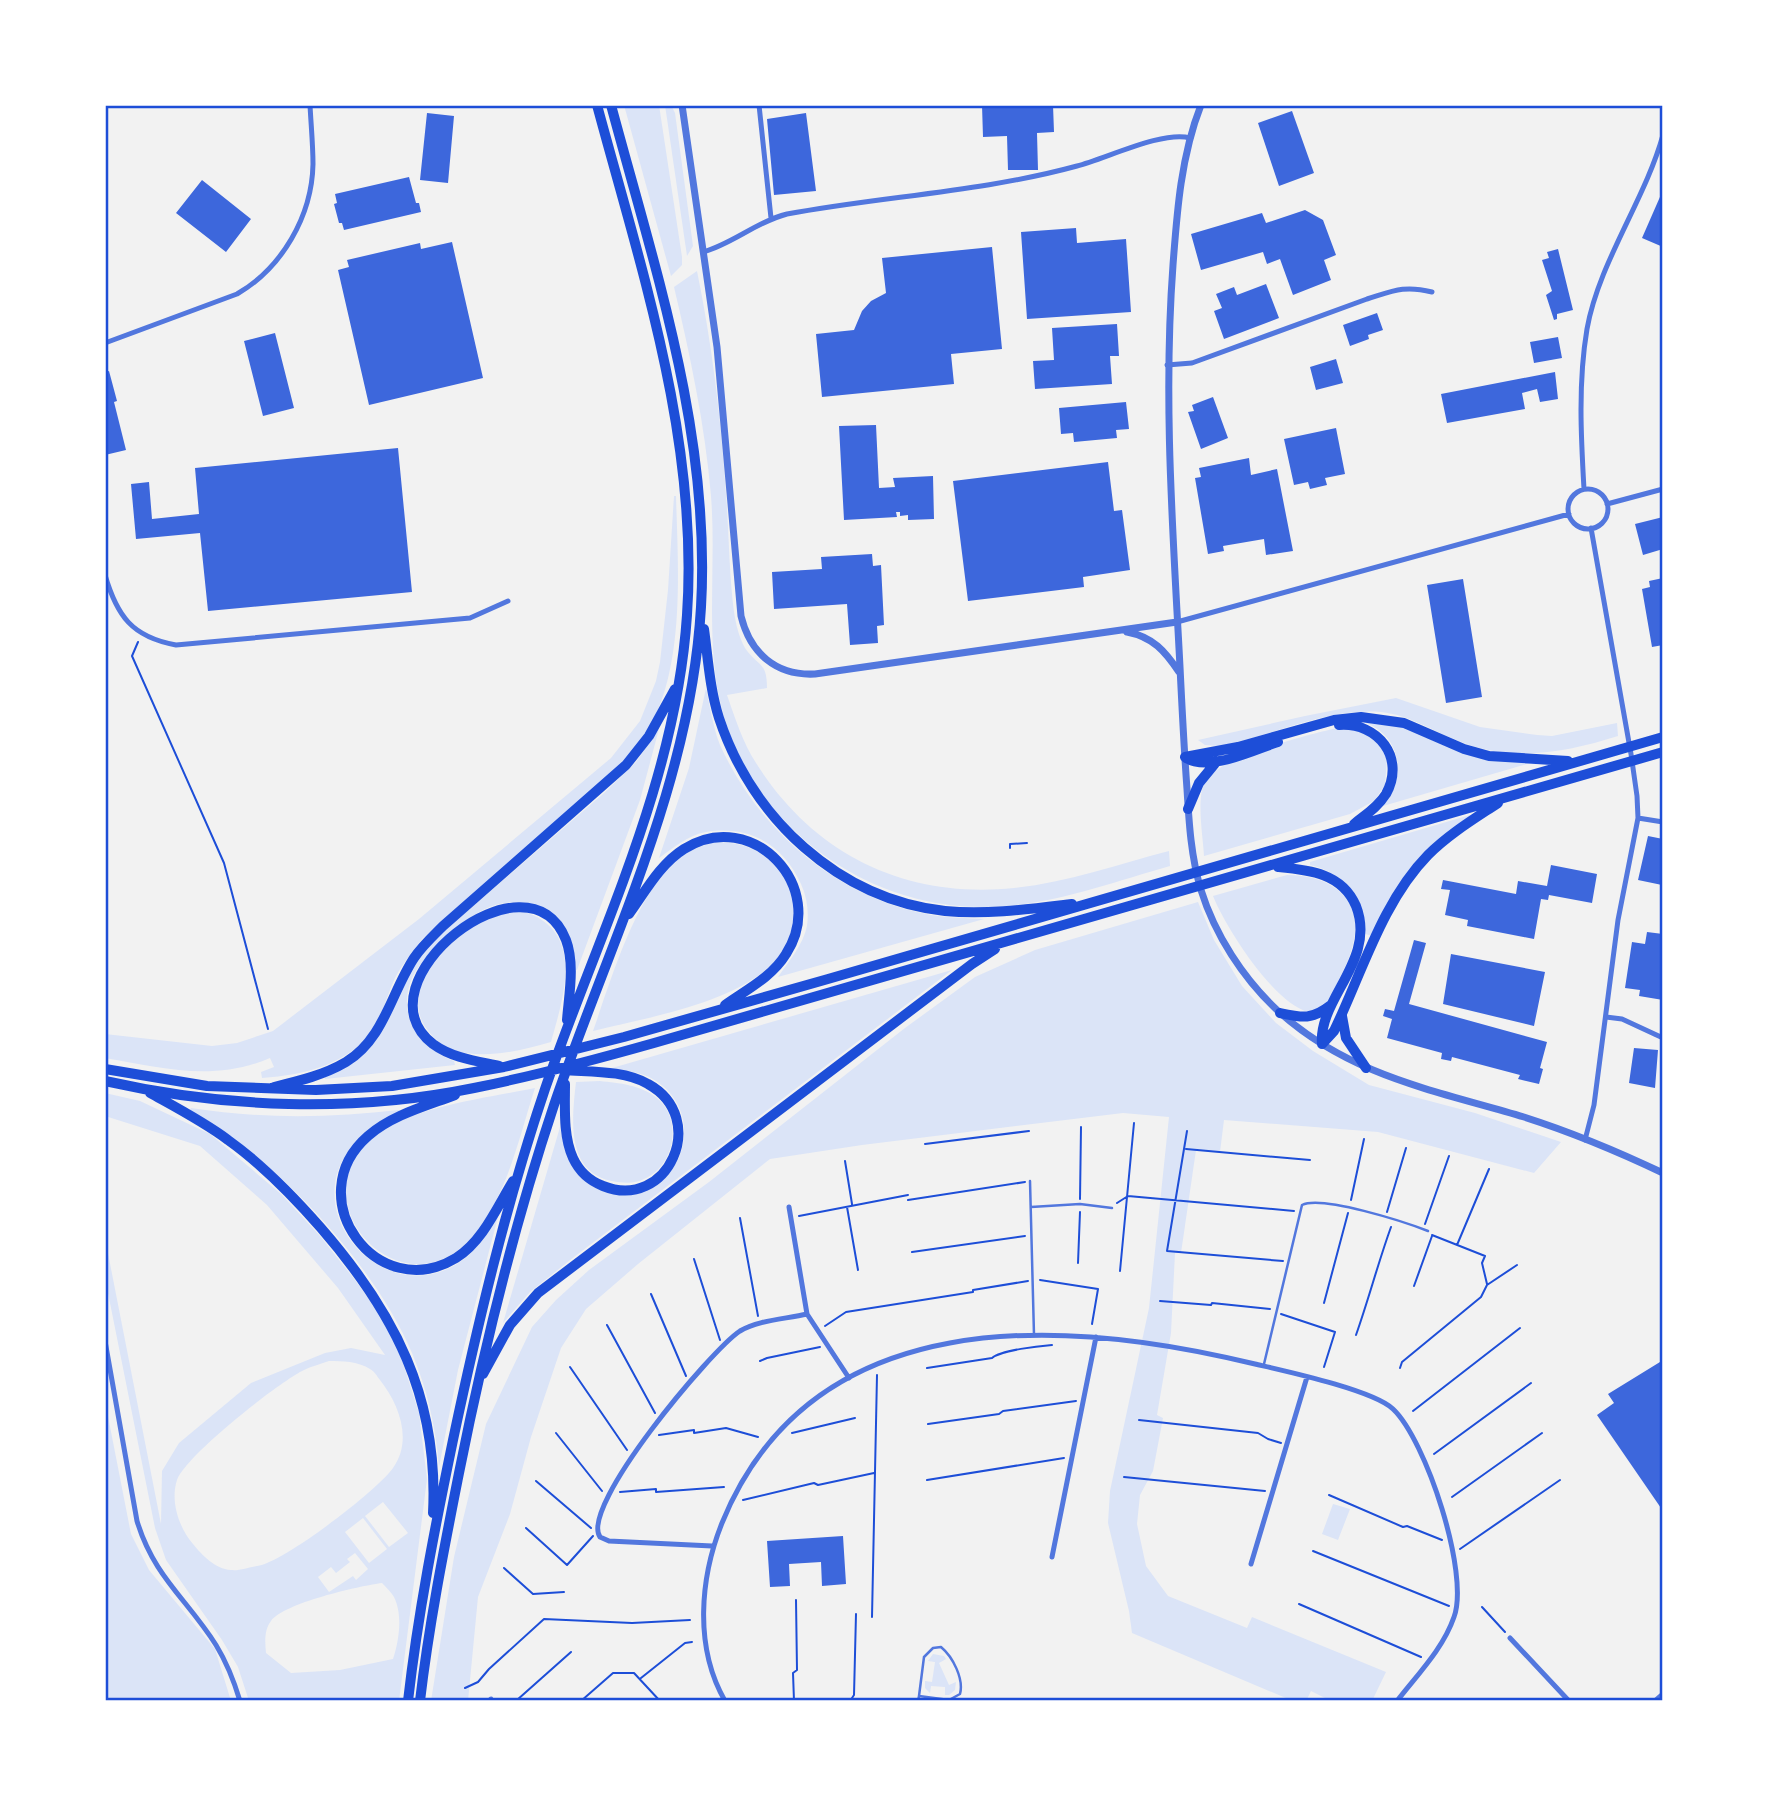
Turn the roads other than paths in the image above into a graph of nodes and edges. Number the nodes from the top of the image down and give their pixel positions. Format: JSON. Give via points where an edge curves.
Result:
{"nodes":[{"id":1,"x":310,"y":105,"type":"edge"},
{"id":2,"x":682,"y":105,"type":"edge"},
{"id":3,"x":759,"y":105,"type":"edge"},
{"id":4,"x":1201,"y":105,"type":"edge"},
{"id":5,"x":611,"y":106,"type":"edge"},
{"id":6,"x":598,"y":108,"type":"edge"},
{"id":7,"x":1663,"y":135,"type":"edge"},
{"id":8,"x":1190,"y":138,"type":"junction"},
{"id":9,"x":771,"y":218,"type":"junction"},
{"id":10,"x":703,"y":252,"type":"junction"},
{"id":11,"x":1432,"y":292,"type":"dead end"},
{"id":12,"x":105,"y":343,"type":"edge"},
{"id":13,"x":1167,"y":365,"type":"junction"},
{"id":14,"x":1584,"y":489,"type":"junction"},
{"id":15,"x":1663,"y":489,"type":"edge"},
{"id":16,"x":1607,"y":504,"type":"junction"},
{"id":17,"x":1569,"y":514,"type":"junction"},
{"id":18,"x":1591,"y":528,"type":"junction"},
{"id":19,"x":105,"y":575,"type":"edge"},
{"id":20,"x":508,"y":601,"type":"dead end"},
{"id":21,"x":701,"y":611,"type":"junction"},
{"id":22,"x":1177,"y":622,"type":"junction"},
{"id":23,"x":1123,"y":631,"type":"junction"},
{"id":24,"x":1180,"y":673,"type":"junction"},
{"id":25,"x":680,"y":680,"type":"junction"},
{"id":26,"x":1663,"y":737,"type":"edge"},
{"id":27,"x":1663,"y":752,"type":"edge"},
{"id":28,"x":1185,"y":757,"type":"junction"},
{"id":29,"x":1218,"y":761,"type":"junction"},
{"id":30,"x":1579,"y":761,"type":"junction"},
{"id":31,"x":1507,"y":796,"type":"junction"},
{"id":32,"x":1188,"y":809,"type":"junction"},
{"id":33,"x":1638,"y":818,"type":"junction"},
{"id":34,"x":1663,"y":822,"type":"edge"},
{"id":35,"x":1349,"y":827,"type":"junction"},
{"id":36,"x":1270,"y":866,"type":"junction"},
{"id":37,"x":1097,"y":902,"type":"junction"},
{"id":38,"x":621,"y":926,"type":"junction"},
{"id":39,"x":1006,"y":942,"type":"junction"},
{"id":40,"x":1335,"y":1003,"type":"junction"},
{"id":41,"x":716,"y":1010,"type":"junction"},
{"id":42,"x":1280,"y":1013,"type":"junction"},
{"id":43,"x":1342,"y":1013,"type":"junction"},
{"id":44,"x":1606,"y":1017,"type":"junction"},
{"id":45,"x":566,"y":1031,"type":"junction"},
{"id":46,"x":1663,"y":1038,"type":"edge"},
{"id":47,"x":1322,"y":1044,"type":"junction"},
{"id":48,"x":504,"y":1067,"type":"junction"},
{"id":49,"x":1366,"y":1068,"type":"junction"},
{"id":50,"x":105,"y":1069,"type":"edge"},
{"id":51,"x":560,"y":1073,"type":"junction"},
{"id":52,"x":105,"y":1081,"type":"edge"},
{"id":53,"x":472,"y":1089,"type":"junction"},
{"id":54,"x":144,"y":1090,"type":"junction"},
{"id":55,"x":262,"y":1090,"type":"junction"},
{"id":56,"x":1585,"y":1140,"type":"junction"},
{"id":57,"x":520,"y":1169,"type":"junction"},
{"id":58,"x":1663,"y":1174,"type":"edge"},
{"id":59,"x":1030,"y":1181,"type":"road end"},
{"id":60,"x":789,"y":1207,"type":"dead end"},
{"id":61,"x":1031,"y":1208,"type":"junction"},
{"id":62,"x":1112,"y":1208,"type":"road end"},
{"id":63,"x":1425,"y":1230,"type":"road end"},
{"id":64,"x":807,"y":1314,"type":"junction"},
{"id":65,"x":1034,"y":1335,"type":"junction"},
{"id":66,"x":1096,"y":1337,"type":"junction"},
{"id":67,"x":105,"y":1340,"type":"edge"},
{"id":68,"x":1264,"y":1366,"type":"junction"},
{"id":69,"x":1307,"y":1377,"type":"junction"},
{"id":70,"x":849,"y":1378,"type":"junction"},
{"id":71,"x":477,"y":1387,"type":"junction"},
{"id":72,"x":712,"y":1546,"type":"junction"},
{"id":73,"x":431,"y":1551,"type":"junction"},
{"id":74,"x":1052,"y":1557,"type":"dead end"},
{"id":75,"x":1251,"y":1564,"type":"dead end"},
{"id":76,"x":1510,"y":1638,"type":"road end"},
{"id":77,"x":1663,"y":1694,"type":"edge"},
{"id":78,"x":919,"y":1696,"type":"junction"},
{"id":79,"x":408,"y":1700,"type":"edge"},
{"id":80,"x":420,"y":1700,"type":"edge"},
{"id":81,"x":240,"y":1701,"type":"edge"},
{"id":82,"x":725,"y":1701,"type":"edge"},
{"id":83,"x":918,"y":1701,"type":"edge"},
{"id":84,"x":1397,"y":1701,"type":"edge"},
{"id":85,"x":1569,"y":1701,"type":"edge"},
{"id":86,"x":1655,"y":1701,"type":"edge"}],
"edges":[{"from":1,"to":12,"type":"street","via":[[310,192],[298,225],[277,259],[237,294]]},
{"from":2,"to":10,"type":"street"},
{"from":3,"to":9,"type":"street"},
{"from":4,"to":8,"type":"street"},
{"from":5,"to":21,"type":"highway","via":[[687,402],[698,476]]},
{"from":6,"to":25,"type":"highway","via":[[676,419],[689,542],[688,612]]},
{"from":7,"to":14,"type":"street","via":[[1587,328],[1581,424]]},
{"from":8,"to":9,"type":"street","via":[[1162,139],[1035,176]]},
{"from":8,"to":13,"type":"street","via":[[1177,213]]},
{"from":9,"to":10,"type":"street"},
{"from":10,"to":23,"type":"street","via":[[741,616],[752,645],[767,661],[791,673],[815,674]]},
{"from":11,"to":13,"type":"street","via":[[1413,287],[1396,290],[1192,363]]},
{"from":13,"to":22,"type":"street"},
{"from":14,"to":16,"type":"street","via":[[1596,491]]},
{"from":14,"to":17,"type":"street","via":[[1570,501]]},
{"from":15,"to":16,"type":"street"},
{"from":16,"to":18,"type":"street","via":[[1606,517]]},
{"from":17,"to":18,"type":"street","via":[[1580,527]]},
{"from":17,"to":22,"type":"street"},
{"from":18,"to":33,"type":"street"},
{"from":19,"to":20,"type":"street","via":[[125,620],[155,641],[176,645],[470,618]]},
{"from":21,"to":37,"type":"highway","via":[[716,706],[739,766],[774,818],[826,865],[882,895],[944,911],[1006,911]]},
{"from":21,"to":38,"type":"highway","via":[[680,748]]},
{"from":22,"to":23,"type":"street"},
{"from":22,"to":24,"type":"street"},
{"from":23,"to":24,"type":"street","via":[[1153,641]]},
{"from":24,"to":28,"type":"street"},
{"from":25,"to":45,"type":"highway","via":[[667,747],[645,821]]},
{"from":25,"to":55,"type":"highway","via":[[649,736],[625,765],[424,946],[376,1034],[364,1047],[333,1069]]},
{"from":26,"to":30,"type":"highway"},
{"from":27,"to":31,"type":"highway"},
{"from":28,"to":29,"type":"highway","via":[[1198,763]]},
{"from":28,"to":30,"type":"highway","via":[[1360,717],[1404,723],[1489,756]]},
{"from":28,"to":32,"type":"street"},
{"from":29,"to":32,"type":"highway","via":[[1202,779]]},
{"from":29,"to":35,"type":"highway","via":[[1329,726],[1366,728],[1388,748],[1392,781],[1374,808]]},
{"from":30,"to":35,"type":"highway"},
{"from":31,"to":36,"type":"highway"},
{"from":31,"to":43,"type":"highway","via":[[1454,833],[1418,866],[1385,918]]},
{"from":32,"to":42,"type":"street","via":[[1195,867],[1216,925],[1246,974]]},
{"from":33,"to":34,"type":"street"},
{"from":33,"to":44,"type":"street","via":[[1618,920]]},
{"from":35,"to":37,"type":"highway"},
{"from":36,"to":39,"type":"highway"},
{"from":36,"to":40,"type":"highway","via":[[1325,875],[1352,899],[1360,939]]},
{"from":37,"to":41,"type":"highway"},
{"from":38,"to":41,"type":"highway","via":[[673,857],[695,843],[743,840],[773,856],[796,891],[796,934],[786,956],[769,974]]},
{"from":38,"to":51,"type":"highway"},
{"from":39,"to":51,"type":"highway"},
{"from":39,"to":71,"type":"highway","via":[[538,1293],[510,1325]]},
{"from":40,"to":42,"type":"highway","via":[[1312,1016]]},
{"from":40,"to":47,"type":"highway","via":[[1322,1026]]},
{"from":41,"to":48,"type":"highway"},
{"from":42,"to":47,"type":"street"},
{"from":43,"to":47,"type":"highway"},
{"from":43,"to":49,"type":"highway","via":[[1346,1038]]},
{"from":44,"to":46,"type":"street","via":[[1622,1019]]},
{"from":44,"to":56,"type":"street"},
{"from":45,"to":48,"type":"highway","via":[[569,958],[558,927],[541,913],[522,907],[501,908],[481,917],[424,968],[413,1007],[420,1029],[435,1045]]},
{"from":45,"to":57,"type":"highway"},
{"from":47,"to":49,"type":"street"},
{"from":48,"to":55,"type":"highway","via":[[392,1086]]},
{"from":49,"to":56,"type":"street"},
{"from":50,"to":55,"type":"highway"},
{"from":51,"to":51,"type":"highway","via":[[606,1074],[647,1083],[663,1095],[676,1115],[679,1140],[664,1173],[644,1186],[621,1190],[587,1177],[573,1157],[567,1134]]},
{"from":51,"to":53,"type":"highway"},
{"from":51,"to":71,"type":"highway"},
{"from":52,"to":54,"type":"highway"},
{"from":53,"to":54,"type":"highway","via":[[365,1102],[290,1104]]},
{"from":53,"to":57,"type":"highway","via":[[401,1116],[360,1143],[348,1161],[341,1190],[351,1231],[373,1255],[393,1265],[415,1269],[444,1263],[462,1254],[476,1239]]},
{"from":54,"to":73,"type":"highway","via":[[224,1136],[277,1181],[334,1244],[390,1320],[410,1363],[429,1431],[434,1473]]},
{"from":56,"to":58,"type":"street"},
{"from":57,"to":73,"type":"highway","via":[[482,1306]]},
{"from":59,"to":61,"type":"lane"},
{"from":60,"to":64,"type":"street"},
{"from":61,"to":62,"type":"lane","via":[[1080,1204]]},
{"from":61,"to":65,"type":"lane"},
{"from":63,"to":68,"type":"lane","via":[[1349,1208],[1309,1201],[1302,1205]]},
{"from":64,"to":70,"type":"street"},
{"from":64,"to":72,"type":"street","via":[[740,1331],[722,1348],[631,1457],[608,1495],[597,1532],[609,1541]]},
{"from":65,"to":66,"type":"street"},
{"from":65,"to":70,"type":"street","via":[[926,1346]]},
{"from":66,"to":68,"type":"street"},
{"from":66,"to":74,"type":"street"},
{"from":67,"to":81,"type":"street","via":[[145,1546],[162,1576],[216,1645]]},
{"from":68,"to":69,"type":"street"},
{"from":69,"to":75,"type":"street"},
{"from":69,"to":84,"type":"street","via":[[1379,1400],[1406,1423],[1420,1449],[1450,1538],[1457,1609],[1445,1638]]},
{"from":70,"to":72,"type":"street","via":[[823,1394],[772,1440],[744,1480]]},
{"from":71,"to":80,"type":"highway","via":[[435,1597]]},
{"from":72,"to":82,"type":"street","via":[[704,1619],[710,1664]]},
{"from":73,"to":79,"type":"highway"},
{"from":76,"to":85,"type":"street"},
{"from":77,"to":86,"type":"street"},
{"from":78,"to":78,"type":"lane","via":[[924,1657],[941,1647],[960,1678],[960,1695],[949,1700]]},
{"from":78,"to":83,"type":"lane"}]}
